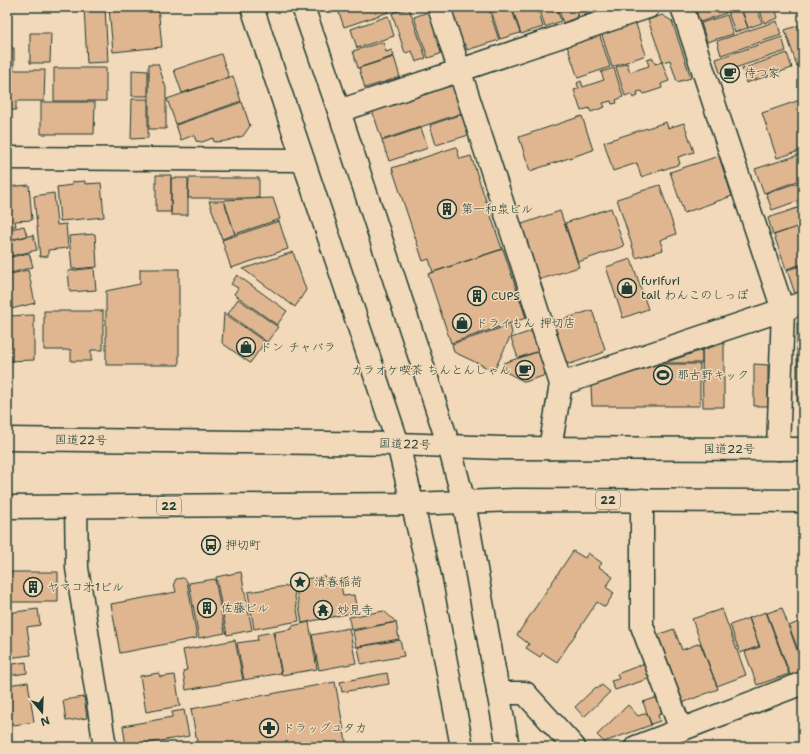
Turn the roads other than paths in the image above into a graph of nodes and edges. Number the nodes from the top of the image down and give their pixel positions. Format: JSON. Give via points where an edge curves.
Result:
{"nodes":[{"id":1,"x":252,"y":7,"type":"edge"},
{"id":2,"x":303,"y":7,"type":"edge"},
{"id":3,"x":439,"y":7,"type":"edge"},
{"id":4,"x":648,"y":7,"type":"edge"},
{"id":5,"x":682,"y":7,"type":"edge"},
{"id":6,"x":460,"y":70,"type":"junction"},
{"id":7,"x":339,"y":111,"type":"junction"},
{"id":8,"x":7,"y":158,"type":"edge"},
{"id":9,"x":303,"y":160,"type":"junction"},
{"id":10,"x":793,"y":306,"type":"edge"},
{"id":11,"x":560,"y":384,"type":"junction"},
{"id":12,"x":7,"y":439,"type":"edge"},
{"id":13,"x":398,"y":444,"type":"junction"},
{"id":14,"x":449,"y":446,"type":"junction"},
{"id":15,"x":550,"y":448,"type":"junction"},
{"id":16,"x":778,"y":449,"type":"junction"},
{"id":17,"x":803,"y":449,"type":"edge"},
{"id":18,"x":642,"y":500,"type":"junction"},
{"id":19,"x":803,"y":501,"type":"edge"},
{"id":20,"x":464,"y":502,"type":"junction"},
{"id":21,"x":412,"y":504,"type":"junction"},
{"id":22,"x":76,"y":506,"type":"junction"},
{"id":23,"x":7,"y":507,"type":"edge"},
{"id":24,"x":803,"y":683,"type":"edge"},
{"id":25,"x":498,"y":693,"type":"junction"},
{"id":26,"x":681,"y":730,"type":"junction"},
{"id":27,"x":105,"y":747,"type":"edge"},
{"id":28,"x":462,"y":747,"type":"edge"},
{"id":29,"x":508,"y":747,"type":"edge"},
{"id":30,"x":574,"y":747,"type":"edge"},
{"id":31,"x":636,"y":747,"type":"edge"}],
"edges":[{"from":1,"to":9,"type":"main road"},
{"from":2,"to":7,"type":"main road"},
{"from":3,"to":6,"type":"main road"},
{"from":4,"to":6,"type":"main road"},
{"from":5,"to":10,"type":"main road"},
{"from":6,"to":7,"type":"main road"},
{"from":6,"to":11,"type":"main road"},
{"from":7,"to":14,"type":"main road"},
{"from":8,"to":9,"type":"main road"},
{"from":9,"to":13,"type":"main road"},
{"from":10,"to":11,"type":"main road"},
{"from":10,"to":16,"type":"main road"},
{"from":11,"to":15,"type":"main road"},
{"from":12,"to":13,"type":"main road","name":"国道22号"},
{"from":13,"to":14,"type":"main road","name":"国道22号"},
{"from":13,"to":21,"type":"main road"},
{"from":14,"to":15,"type":"main road","name":"国道22号"},
{"from":14,"to":20,"type":"main road"},
{"from":15,"to":16,"type":"main road","name":"国道22号"},
{"from":16,"to":17,"type":"main road","name":"国道22号"},
{"from":18,"to":19,"type":"main road","number":"22"},
{"from":18,"to":20,"type":"main road","number":"22"},
{"from":18,"to":26,"type":"main road","via":[[642,626]]},
{"from":20,"to":21,"type":"main road","number":"22"},
{"from":20,"to":25,"type":"main road"},
{"from":21,"to":22,"type":"main road","number":"22"},
{"from":21,"to":28,"type":"main road","via":[[430,577]]},
{"from":22,"to":23,"type":"main road","number":"22"},
{"from":22,"to":27,"type":"main road","via":[[77,568]]},
{"from":24,"to":26,"type":"main road"},
{"from":25,"to":29,"type":"main road"},
{"from":25,"to":30,"type":"main road","via":[[525,693]]},
{"from":26,"to":31,"type":"main road"}]}
